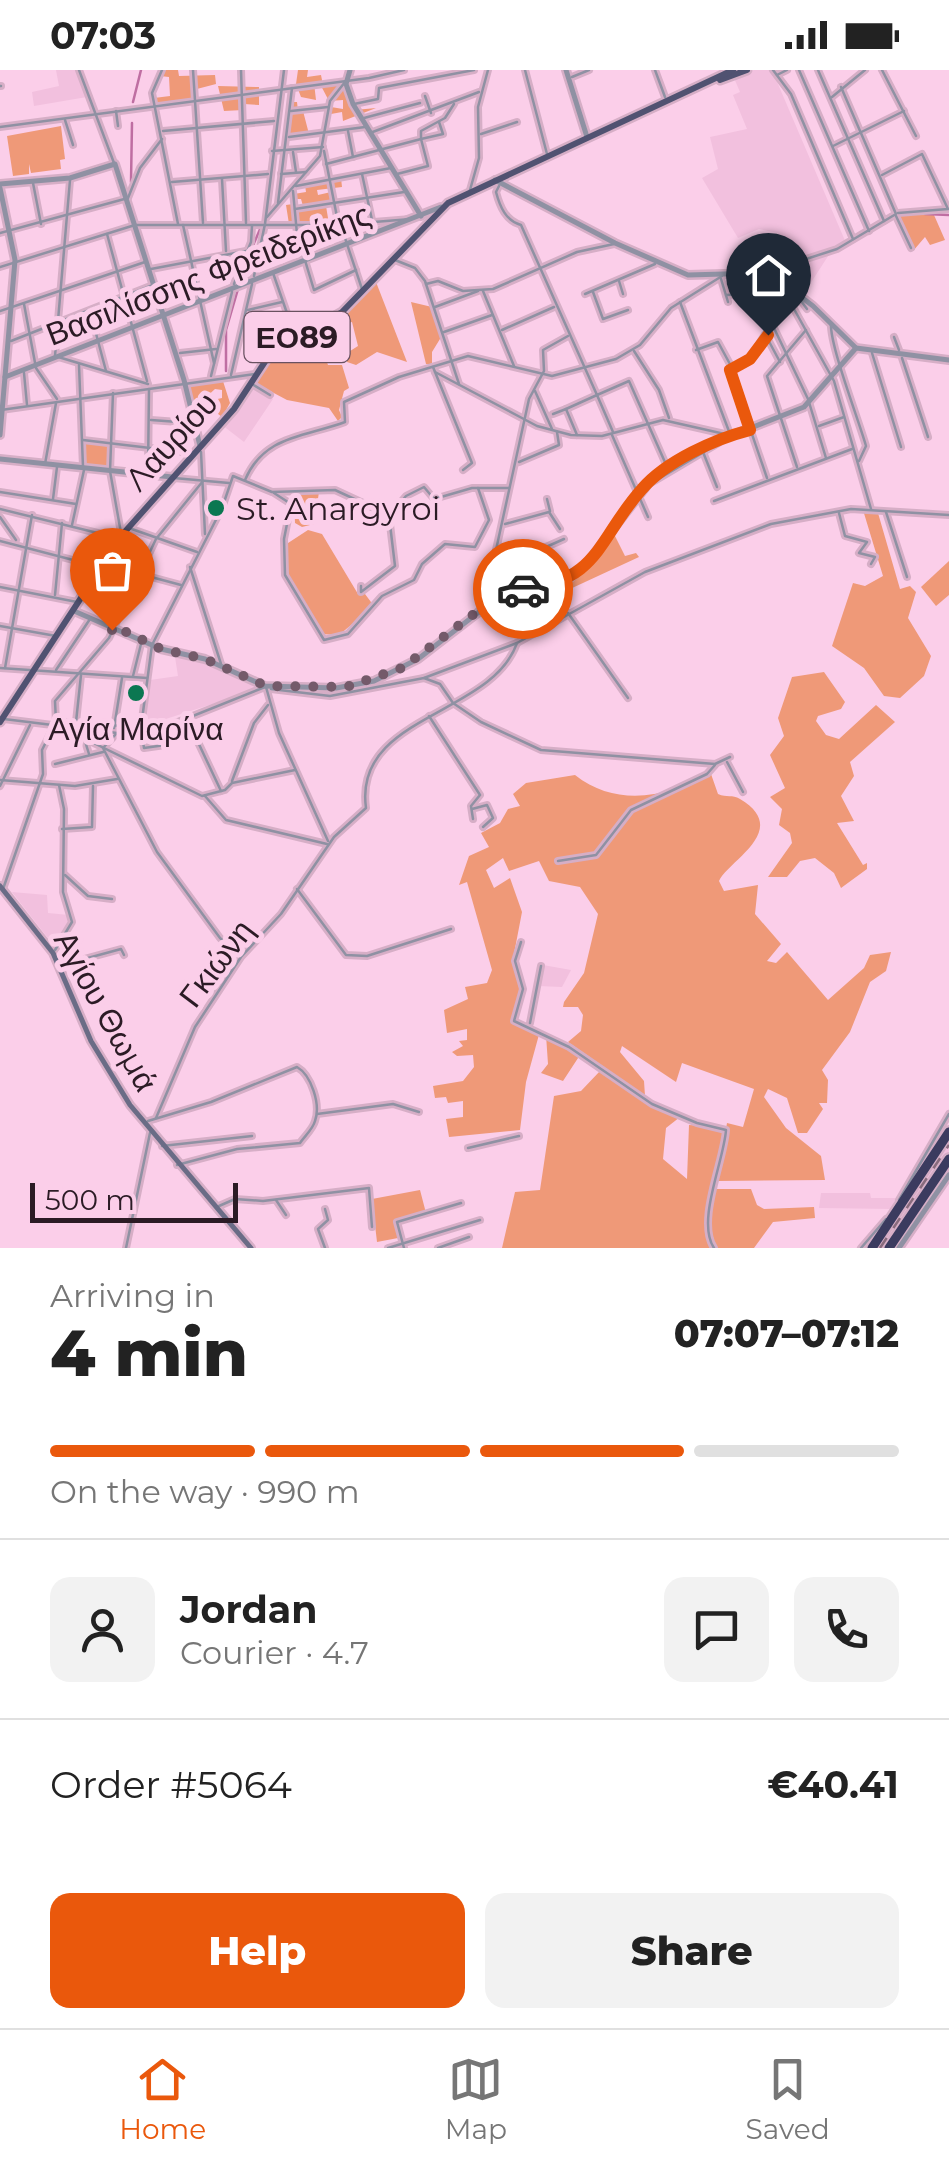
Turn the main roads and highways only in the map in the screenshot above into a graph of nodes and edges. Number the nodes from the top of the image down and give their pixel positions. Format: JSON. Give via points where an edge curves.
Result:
{"nodes":[{"id":1,"x":733,"y":70,"type":"edge"},
{"id":2,"x":744,"y":70,"type":"edge"},
{"id":3,"x":711,"y":74,"type":"edge"},
{"id":4,"x":588,"y":138,"type":"junction"},
{"id":5,"x":519,"y":169,"type":"junction"},
{"id":6,"x":1,"y":720,"type":"edge"},
{"id":7,"x":1,"y":889,"type":"edge"},
{"id":8,"x":949,"y":1132,"type":"edge"},
{"id":9,"x":949,"y":1159,"type":"edge"},
{"id":10,"x":251,"y":1248,"type":"edge"},
{"id":11,"x":872,"y":1248,"type":"edge"},
{"id":12,"x":889,"y":1248,"type":"edge"}],
"edges":[{"from":1,"to":3,"type":"main road","name":"Λαυρίου","number":"ΕΟ89"},
{"from":2,"to":4,"type":"main road","name":"Λαυρίου","number":"ΕΟ89"},
{"from":3,"to":4,"type":"main road","name":"Λαυρίου","number":"ΕΟ89"},
{"from":4,"to":5,"type":"main road","name":"Λαυρίου","number":"ΕΟ89"},
{"from":4,"to":5,"type":"main road","name":"Λαυρίου","number":"ΕΟ89"},
{"from":5,"to":6,"type":"main road","name":"Λαυρίου","number":"ΕΟ89","via":[[426,216],[342,312],[272,351],[197,450],[124,526]]},
{"from":7,"to":10,"type":"main road","name":"Αγίου Θωμά","via":[[53,953],[97,1053],[152,1135]]},
{"from":8,"to":11,"type":"highway"},
{"from":9,"to":12,"type":"highway"}]}
